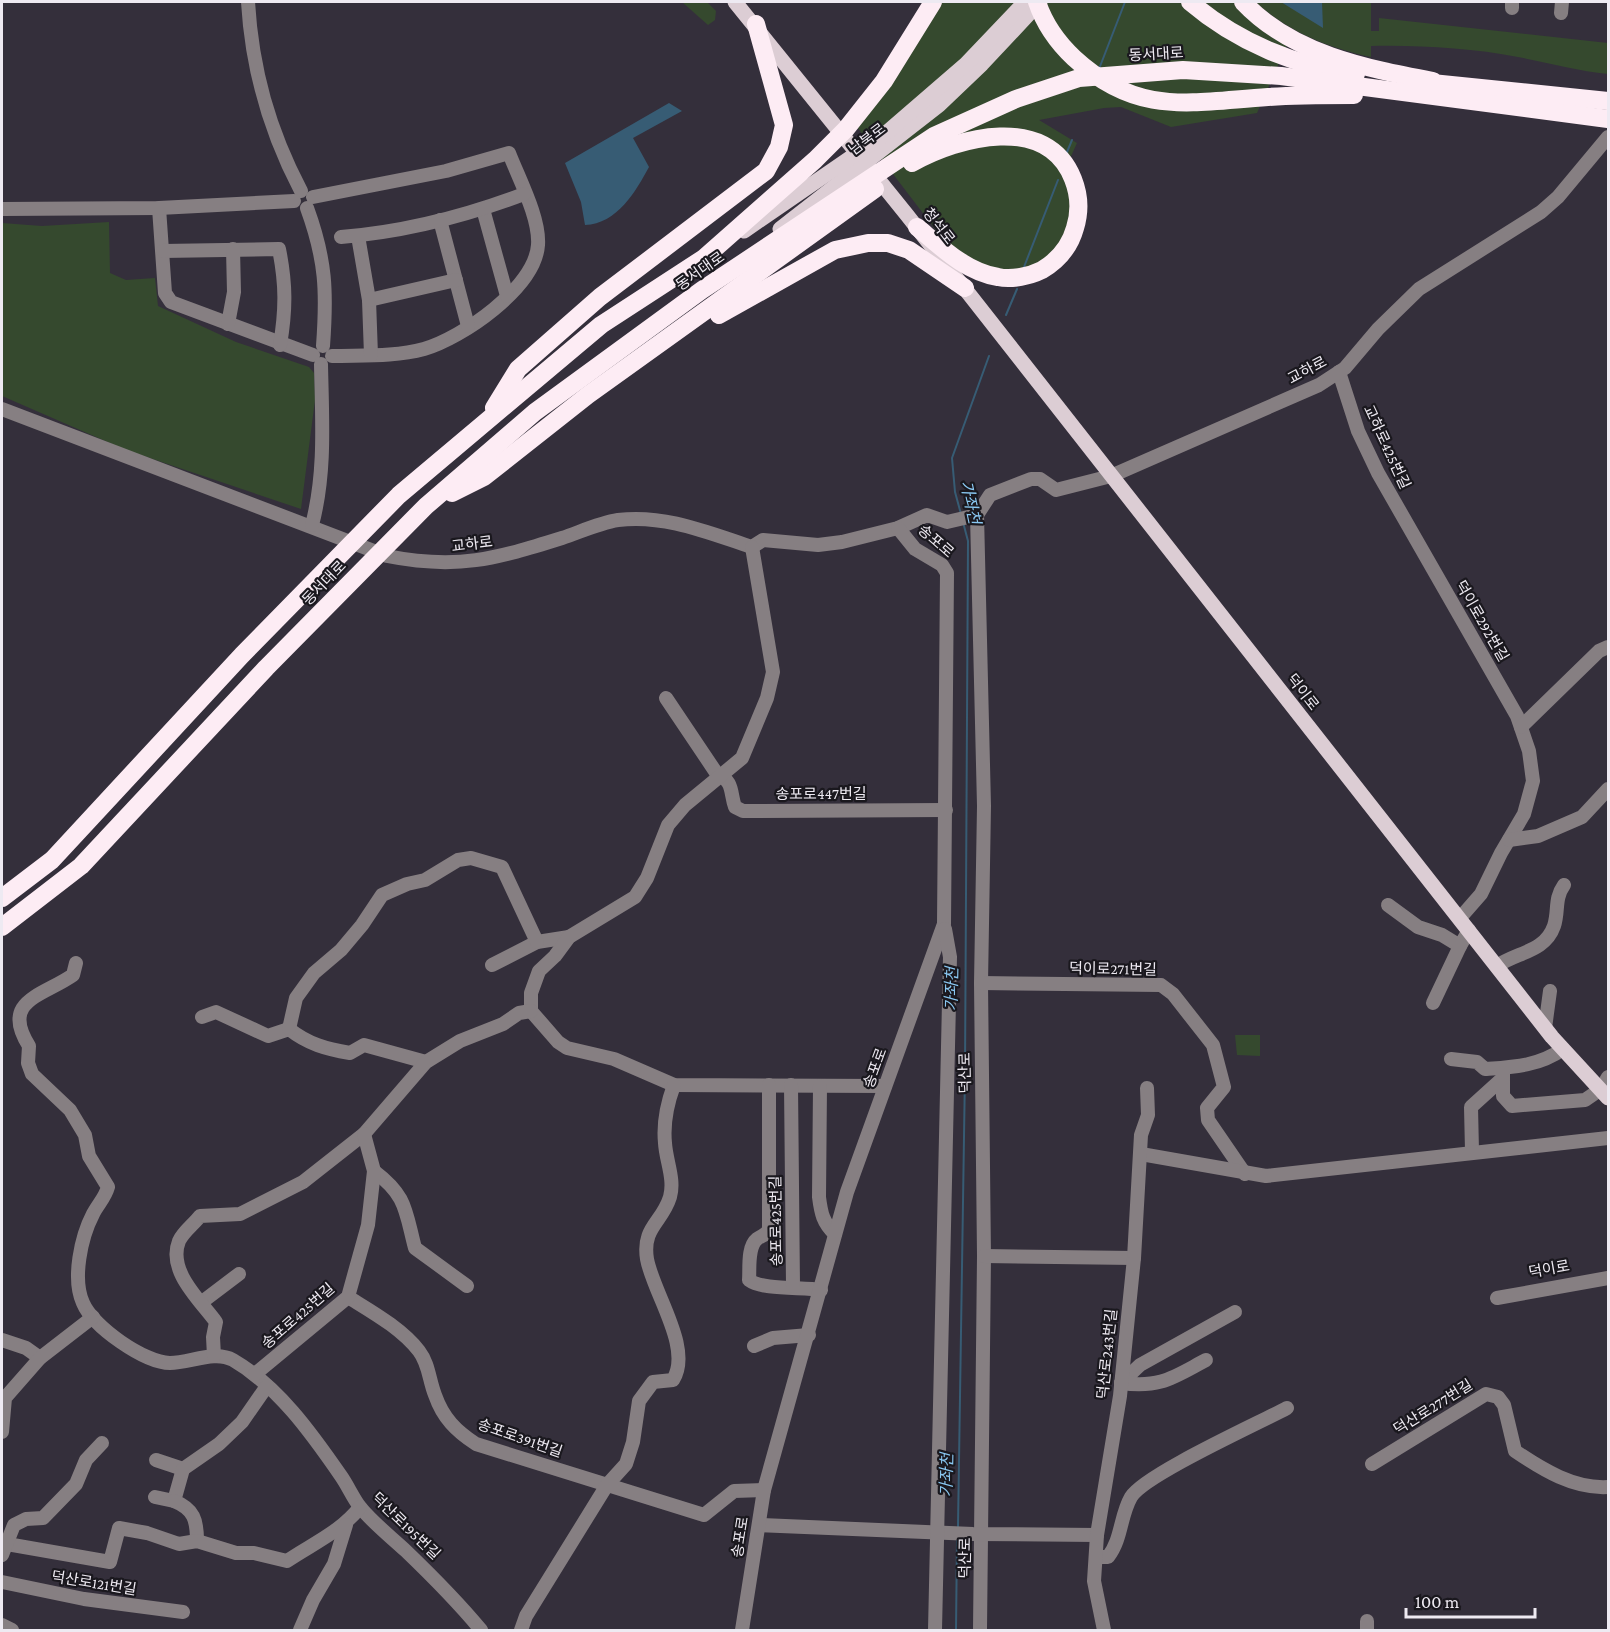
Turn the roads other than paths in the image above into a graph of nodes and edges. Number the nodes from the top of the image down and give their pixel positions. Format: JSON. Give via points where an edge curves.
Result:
{"nodes":[{"id":1,"x":248,"y":2,"type":"edge"},
{"id":2,"x":735,"y":2,"type":"edge"},
{"id":3,"x":933,"y":2,"type":"edge"},
{"id":4,"x":1025,"y":2,"type":"edge"},
{"id":5,"x":1039,"y":2,"type":"edge"},
{"id":6,"x":1190,"y":2,"type":"edge"},
{"id":7,"x":1243,"y":2,"type":"edge"},
{"id":8,"x":1019,"y":17,"type":"junction"},
{"id":9,"x":756,"y":24,"type":"junction"},
{"id":10,"x":1455,"y":86,"type":"junction"},
{"id":11,"x":1608,"y":101,"type":"edge"},
{"id":12,"x":1547,"y":111,"type":"junction"},
{"id":13,"x":1608,"y":119,"type":"edge"},
{"id":14,"x":1605,"y":142,"type":"edge"},
{"id":15,"x":897,"y":150,"type":"junction"},
{"id":16,"x":846,"y":186,"type":"junction"},
{"id":17,"x":524,"y":194,"type":"junction"},
{"id":18,"x":304,"y":199,"type":"junction"},
{"id":19,"x":159,"y":208,"type":"junction"},
{"id":20,"x":2,"y":209,"type":"edge"},
{"id":21,"x":483,"y":209,"type":"junction"},
{"id":22,"x":440,"y":220,"type":"junction"},
{"id":23,"x":918,"y":227,"type":"junction"},
{"id":24,"x":358,"y":236,"type":"junction"},
{"id":25,"x":341,"y":237,"type":"dead end"},
{"id":26,"x":233,"y":249,"type":"junction"},
{"id":27,"x":162,"y":251,"type":"junction"},
{"id":28,"x":704,"y":258,"type":"junction"},
{"id":29,"x":456,"y":280,"type":"junction"},
{"id":30,"x":965,"y":288,"type":"junction"},
{"id":31,"x":507,"y":296,"type":"junction"},
{"id":32,"x":369,"y":300,"type":"junction"},
{"id":33,"x":228,"y":324,"type":"junction"},
{"id":34,"x":468,"y":326,"type":"junction"},
{"id":35,"x":280,"y":345,"type":"junction"},
{"id":36,"x":322,"y":355,"type":"junction"},
{"id":37,"x":371,"y":355,"type":"junction"},
{"id":38,"x":644,"y":357,"type":"junction"},
{"id":39,"x":1339,"y":372,"type":"junction"},
{"id":40,"x":2,"y":409,"type":"edge"},
{"id":41,"x":485,"y":422,"type":"junction"},
{"id":42,"x":1111,"y":476,"type":"junction"},
{"id":43,"x":426,"y":506,"type":"junction"},
{"id":44,"x":966,"y":518,"type":"junction"},
{"id":45,"x":312,"y":525,"type":"junction"},
{"id":46,"x":898,"y":528,"type":"junction"},
{"id":47,"x":1412,"y":532,"type":"joint"},
{"id":48,"x":752,"y":548,"type":"junction"},
{"id":49,"x":1608,"y":646,"type":"edge"},
{"id":50,"x":666,"y":698,"type":"dead end"},
{"id":51,"x":1521,"y":727,"type":"junction"},
{"id":52,"x":720,"y":775,"type":"junction"},
{"id":53,"x":1608,"y":789,"type":"edge"},
{"id":54,"x":946,"y":810,"type":"junction"},
{"id":55,"x":1509,"y":840,"type":"junction"},
{"id":56,"x":1564,"y":885,"type":"dead end"},
{"id":57,"x":2,"y":898,"type":"edge"},
{"id":58,"x":1388,"y":905,"type":"dead end"},
{"id":59,"x":5,"y":924,"type":"edge"},
{"id":60,"x":944,"y":924,"type":"junction"},
{"id":61,"x":1464,"y":924,"type":"junction"},
{"id":62,"x":569,"y":937,"type":"junction"},
{"id":63,"x":537,"y":942,"type":"junction"},
{"id":64,"x":1460,"y":946,"type":"junction"},
{"id":65,"x":76,"y":963,"type":"dead end"},
{"id":66,"x":492,"y":965,"type":"dead end"},
{"id":67,"x":1497,"y":966,"type":"junction"},
{"id":68,"x":981,"y":984,"type":"junction"},
{"id":69,"x":1550,"y":991,"type":"dead end"},
{"id":70,"x":1432,"y":1003,"type":"dead end"},
{"id":71,"x":531,"y":1011,"type":"junction"},
{"id":72,"x":202,"y":1017,"type":"dead end"},
{"id":73,"x":1545,"y":1028,"type":"junction"},
{"id":74,"x":288,"y":1029,"type":"junction"},
{"id":75,"x":1563,"y":1049,"type":"junction"},
{"id":76,"x":1451,"y":1059,"type":"dead end"},
{"id":77,"x":426,"y":1062,"type":"junction"},
{"id":78,"x":1503,"y":1073,"type":"junction"},
{"id":79,"x":674,"y":1085,"type":"junction"},
{"id":80,"x":769,"y":1085,"type":"junction"},
{"id":81,"x":791,"y":1085,"type":"junction"},
{"id":82,"x":820,"y":1086,"type":"junction"},
{"id":83,"x":885,"y":1086,"type":"junction"},
{"id":84,"x":1147,"y":1088,"type":"dead end"},
{"id":85,"x":1606,"y":1088,"type":"edge"},
{"id":86,"x":364,"y":1134,"type":"junction"},
{"id":87,"x":1608,"y":1138,"type":"edge"},
{"id":88,"x":1472,"y":1152,"type":"junction"},
{"id":89,"x":1141,"y":1154,"type":"junction"},
{"id":90,"x":374,"y":1171,"type":"junction"},
{"id":91,"x":1245,"y":1174,"type":"junction"},
{"id":92,"x":835,"y":1234,"type":"junction"},
{"id":93,"x":984,"y":1256,"type":"junction"},
{"id":94,"x":1134,"y":1258,"type":"junction"},
{"id":95,"x":239,"y":1274,"type":"dead end"},
{"id":96,"x":1608,"y":1278,"type":"edge"},
{"id":97,"x":467,"y":1286,"type":"dead end"},
{"id":98,"x":793,"y":1286,"type":"junction"},
{"id":99,"x":821,"y":1290,"type":"junction"},
{"id":100,"x":348,"y":1297,"type":"junction"},
{"id":101,"x":1497,"y":1298,"type":"dead end"},
{"id":102,"x":202,"y":1302,"type":"junction"},
{"id":103,"x":1235,"y":1312,"type":"dead end"},
{"id":104,"x":93,"y":1317,"type":"junction"},
{"id":105,"x":809,"y":1335,"type":"junction"},
{"id":106,"x":2,"y":1340,"type":"edge"},
{"id":107,"x":754,"y":1346,"type":"dead end"},
{"id":108,"x":214,"y":1356,"type":"junction"},
{"id":109,"x":40,"y":1358,"type":"junction"},
{"id":110,"x":1206,"y":1360,"type":"dead end"},
{"id":111,"x":255,"y":1374,"type":"junction"},
{"id":112,"x":1121,"y":1383,"type":"junction"},
{"id":113,"x":267,"y":1386,"type":"junction"},
{"id":114,"x":1287,"y":1408,"type":"dead end"},
{"id":115,"x":2,"y":1432,"type":"edge"},
{"id":116,"x":102,"y":1443,"type":"dead end"},
{"id":117,"x":156,"y":1460,"type":"dead end"},
{"id":118,"x":1372,"y":1464,"type":"dead end"},
{"id":119,"x":183,"y":1469,"type":"junction"},
{"id":120,"x":607,"y":1485,"type":"junction"},
{"id":121,"x":1608,"y":1487,"type":"edge"},
{"id":122,"x":764,"y":1490,"type":"junction"},
{"id":123,"x":155,"y":1497,"type":"dead end"},
{"id":124,"x":174,"y":1501,"type":"junction"},
{"id":125,"x":360,"y":1507,"type":"junction"},
{"id":126,"x":346,"y":1525,"type":"junction"},
{"id":127,"x":759,"y":1525,"type":"junction"},
{"id":128,"x":938,"y":1533,"type":"junction"},
{"id":129,"x":978,"y":1535,"type":"junction"},
{"id":130,"x":1097,"y":1535,"type":"junction"},
{"id":131,"x":197,"y":1541,"type":"junction"},
{"id":132,"x":4,"y":1550,"type":"edge"},
{"id":133,"x":1096,"y":1557,"type":"junction"},
{"id":134,"x":2,"y":1582,"type":"edge"},
{"id":135,"x":183,"y":1612,"type":"dead end"},
{"id":136,"x":2,"y":1625,"type":"edge"},
{"id":137,"x":12,"y":1630,"type":"edge"},
{"id":138,"x":300,"y":1630,"type":"edge"},
{"id":139,"x":481,"y":1630,"type":"edge"},
{"id":140,"x":521,"y":1630,"type":"edge"},
{"id":141,"x":742,"y":1630,"type":"edge"},
{"id":142,"x":935,"y":1630,"type":"edge"},
{"id":143,"x":980,"y":1630,"type":"edge"},
{"id":144,"x":1104,"y":1630,"type":"edge"}],
"edges":[{"from":1,"to":18,"type":"street","via":[[255,72],[267,113]]},
{"from":2,"to":9,"type":"main road","name":"청석로"},
{"from":3,"to":28,"type":"highway","name":"동서대로","via":[[884,81],[846,129]]},
{"from":4,"to":8,"type":"main road","name":"남북로"},
{"from":5,"to":8,"type":"main road","name":"남북로"},
{"from":5,"to":12,"type":"highway","via":[[1051,31],[1088,70],[1110,86],[1163,102],[1193,104],[1266,97],[1369,95]]},
{"from":6,"to":10,"type":"highway","via":[[1239,36],[1282,56],[1345,72]]},
{"from":7,"to":10,"type":"highway","via":[[1272,26],[1320,52],[1378,71]]},
{"from":8,"to":15,"type":"main road","name":"남북로","via":[[966,64]]},
{"from":9,"to":23,"type":"main road","name":"청석로"},
{"from":9,"to":41,"type":"highway","via":[[784,124],[779,147],[766,171],[600,297],[518,369]]},
{"from":10,"to":11,"type":"highway"},
{"from":12,"to":13,"type":"highway","name":"동서대로"},
{"from":12,"to":15,"type":"highway","name":"동서대로","via":[[1247,72],[1183,70],[1079,78],[1016,99]]},
{"from":14,"to":39,"type":"street","name":"교하로","via":[[1541,212],[1419,290]]},
{"from":15,"to":16,"type":"highway","name":"동서대로"},
{"from":15,"to":16,"type":"main road","name":"남북로"},
{"from":15,"to":23,"type":"highway","via":[[931,153],[992,136],[1024,139],[1062,161],[1078,201],[1078,219],[1064,252],[1036,273],[1017,277],[998,277],[976,270],[952,257]]},
{"from":16,"to":28,"type":"main road","name":"남북로"},
{"from":16,"to":38,"type":"highway"},
{"from":16,"to":43,"type":"highway","name":"동서대로","via":[[535,412]]},
{"from":17,"to":18,"type":"street","via":[[509,153],[446,171]]},
{"from":17,"to":21,"type":"street"},
{"from":17,"to":31,"type":"street","via":[[538,231],[536,259],[530,273]]},
{"from":18,"to":19,"type":"street"},
{"from":18,"to":36,"type":"street","via":[[325,274]]},
{"from":19,"to":20,"type":"street"},
{"from":19,"to":27,"type":"street"},
{"from":21,"to":22,"type":"street"},
{"from":21,"to":31,"type":"street"},
{"from":22,"to":24,"type":"street"},
{"from":22,"to":29,"type":"street"},
{"from":23,"to":30,"type":"main road","name":"청석로"},
{"from":24,"to":25,"type":"street"},
{"from":24,"to":32,"type":"street"},
{"from":26,"to":27,"type":"street"},
{"from":26,"to":33,"type":"street","via":[[234,292]]},
{"from":26,"to":35,"type":"street","via":[[279,249],[286,283]]},
{"from":27,"to":33,"type":"street","via":[[165,292],[171,302]]},
{"from":28,"to":41,"type":"highway","name":"동서대로","via":[[601,325]]},
{"from":29,"to":32,"type":"street"},
{"from":29,"to":34,"type":"street"},
{"from":30,"to":38,"type":"highway","via":[[909,250],[888,243],[835,250]]},
{"from":30,"to":42,"type":"main road","name":"청석로"},
{"from":31,"to":34,"type":"street"},
{"from":32,"to":37,"type":"street"},
{"from":33,"to":35,"type":"street"},
{"from":34,"to":37,"type":"street","via":[[423,349]]},
{"from":35,"to":36,"type":"street"},
{"from":36,"to":37,"type":"street"},
{"from":36,"to":45,"type":"street","via":[[322,472]]},
{"from":38,"to":43,"type":"highway","via":[[588,395],[484,477]]},
{"from":39,"to":42,"type":"street","name":"교하로","via":[[1319,385]]},
{"from":39,"to":47,"type":"street","name":"교하로425번길","via":[[1358,431]]},
{"from":40,"to":45,"type":"street","name":"교하로"},
{"from":41,"to":57,"type":"highway","name":"동서대로","via":[[399,495],[242,655],[52,860]]},
{"from":42,"to":44,"type":"street","name":"교하로","via":[[1056,490],[1040,479],[1031,479],[990,495]]},
{"from":42,"to":61,"type":"main road","name":"덕이로"},
{"from":43,"to":59,"type":"highway","name":"동서대로","via":[[81,866]]},
{"from":44,"to":46,"type":"street","via":[[947,522],[927,515]]},
{"from":44,"to":68,"type":"street","name":"덕산로","via":[[984,806]]},
{"from":45,"to":48,"type":"street","name":"교하로","via":[[387,556],[434,563],[482,561],[619,520],[664,521]]},
{"from":46,"to":48,"type":"street","via":[[819,545],[763,540]]},
{"from":46,"to":54,"type":"street","name":"송포로","via":[[915,549],[942,565],[947,573]]},
{"from":47,"to":51,"type":"street","name":"덕이로292번길"},
{"from":48,"to":52,"type":"street","via":[[773,672],[767,698],[742,758]]},
{"from":49,"to":51,"type":"street"},
{"from":50,"to":52,"type":"street","name":"송포로447번길"},
{"from":51,"to":55,"type":"street","name":"덕이로292번길","via":[[1533,781],[1524,814]]},
{"from":52,"to":54,"type":"street","name":"송포로447번길","via":[[731,787],[735,807],[743,811]]},
{"from":52,"to":62,"type":"street","via":[[668,825],[635,897]]},
{"from":53,"to":55,"type":"street","via":[[1582,817],[1538,836]]},
{"from":54,"to":60,"type":"street","name":"송포로"},
{"from":55,"to":61,"type":"street","name":"덕이로292번길"},
{"from":56,"to":67,"type":"street","via":[[1557,895],[1555,925],[1550,935],[1538,948],[1511,956]]},
{"from":58,"to":64,"type":"street","via":[[1418,927]]},
{"from":60,"to":83,"type":"street","name":"송포로"},
{"from":60,"to":128,"type":"street","name":"덕산로","via":[[950,957]]},
{"from":61,"to":64,"type":"street"},
{"from":61,"to":67,"type":"main road","name":"덕이로"},
{"from":62,"to":63,"type":"street"},
{"from":62,"to":71,"type":"street","via":[[539,971],[531,993]]},
{"from":63,"to":66,"type":"street"},
{"from":63,"to":74,"type":"street","via":[[502,867],[471,858],[458,860],[425,880],[382,895],[356,933],[314,973],[296,998]]},
{"from":64,"to":70,"type":"street"},
{"from":65,"to":104,"type":"street","name":"덕산로195번길","via":[[73,975],[22,1001],[11,1012],[10,1023],[29,1046],[32,1074],[70,1110],[86,1135],[89,1156],[108,1187],[92,1215],[81,1250],[79,1286],[83,1304]]},
{"from":67,"to":73,"type":"main road","name":"덕이로"},
{"from":68,"to":91,"type":"street","name":"덕이로271번길","via":[[1161,986],[1173,994],[1213,1045],[1224,1087],[1207,1108],[1208,1120]]},
{"from":68,"to":93,"type":"street","name":"덕산로"},
{"from":69,"to":73,"type":"street"},
{"from":71,"to":77,"type":"street","via":[[460,1041]]},
{"from":71,"to":79,"type":"street","via":[[567,1048],[614,1059]]},
{"from":72,"to":74,"type":"street","via":[[216,1012],[268,1036]]},
{"from":73,"to":75,"type":"main road","name":"덕이로"},
{"from":74,"to":77,"type":"street","via":[[324,1049],[350,1053],[364,1045]]},
{"from":75,"to":78,"type":"street","via":[[1551,1058]]},
{"from":75,"to":85,"type":"main road","name":"덕이로"},
{"from":76,"to":78,"type":"street","via":[[1477,1062],[1485,1069]]},
{"from":77,"to":86,"type":"street"},
{"from":78,"to":85,"type":"street","via":[[1503,1096],[1512,1106],[1585,1100]]},
{"from":78,"to":88,"type":"street","via":[[1471,1107]]},
{"from":79,"to":80,"type":"street"},
{"from":79,"to":120,"type":"street","via":[[666,1108],[670,1195],[664,1211],[651,1226],[646,1243],[652,1278],[676,1339],[678,1372],[673,1380],[653,1382],[639,1401],[626,1464]]},
{"from":80,"to":81,"type":"street"},
{"from":80,"to":98,"type":"street","name":"송포로425번길","via":[[769,1230],[751,1248],[749,1280],[758,1286]]},
{"from":81,"to":82,"type":"street"},
{"from":81,"to":98,"type":"street","name":"송포로425번길"},
{"from":82,"to":83,"type":"street"},
{"from":82,"to":92,"type":"street","via":[[819,1197],[822,1215]]},
{"from":83,"to":92,"type":"street","name":"송포로"},
{"from":84,"to":89,"type":"street","name":"덕산로243번길","via":[[1148,1115],[1141,1135]]},
{"from":86,"to":90,"type":"street","name":"송포로425번길"},
{"from":86,"to":102,"type":"street","via":[[303,1182],[240,1214],[200,1216],[180,1240],[176,1256],[182,1276]]},
{"from":87,"to":88,"type":"street"},
{"from":88,"to":91,"type":"street","via":[[1266,1176]]},
{"from":89,"to":91,"type":"street"},
{"from":89,"to":94,"type":"street","name":"덕산로243번길"},
{"from":90,"to":97,"type":"street","via":[[394,1187],[405,1206],[414,1248]]},
{"from":90,"to":100,"type":"street","name":"송포로425번길","via":[[368,1225]]},
{"from":92,"to":99,"type":"street","name":"송포로"},
{"from":93,"to":94,"type":"street"},
{"from":93,"to":129,"type":"street","name":"덕산로"},
{"from":94,"to":112,"type":"street","name":"덕산로243번길"},
{"from":95,"to":102,"type":"street"},
{"from":96,"to":101,"type":"street","name":"덕이로"},
{"from":98,"to":99,"type":"street"},
{"from":99,"to":105,"type":"street","name":"송포로"},
{"from":100,"to":111,"type":"street","name":"송포로425번길"},
{"from":100,"to":120,"type":"street","name":"송포로391번길","via":[[400,1333],[419,1352],[445,1416],[456,1431],[476,1444]]},
{"from":102,"to":108,"type":"street","via":[[216,1322]]},
{"from":103,"to":112,"type":"street","via":[[1140,1365]]},
{"from":104,"to":108,"type":"street","name":"덕산로195번길","via":[[124,1345],[154,1362]]},
{"from":104,"to":109,"type":"street"},
{"from":105,"to":107,"type":"street","via":[[773,1338]]},
{"from":105,"to":122,"type":"street","name":"송포로"},
{"from":106,"to":109,"type":"street","via":[[26,1348]]},
{"from":108,"to":111,"type":"street","name":"덕산로195번길","via":[[230,1359]]},
{"from":109,"to":115,"type":"street","via":[[5,1398]]},
{"from":110,"to":112,"type":"street","via":[[1162,1383]]},
{"from":111,"to":113,"type":"street","name":"덕산로195번길"},
{"from":112,"to":130,"type":"street","name":"덕산로243번길"},
{"from":113,"to":119,"type":"street","via":[[242,1422]]},
{"from":113,"to":125,"type":"street","name":"덕산로195번길","via":[[334,1467]]},
{"from":114,"to":133,"type":"street","via":[[1142,1485],[1131,1497],[1116,1547],[1108,1557]]},
{"from":116,"to":132,"type":"street","name":"덕산로121번길","via":[[86,1460],[76,1484],[43,1518],[26,1519],[14,1525]]},
{"from":117,"to":119,"type":"street"},
{"from":118,"to":121,"type":"street","name":"덕산로277번길","via":[[1486,1394],[1498,1396],[1504,1405],[1515,1451],[1576,1485]]},
{"from":119,"to":124,"type":"street"},
{"from":120,"to":122,"type":"street","name":"송포로391번길","via":[[704,1515],[734,1491]]},
{"from":120,"to":140,"type":"street"},
{"from":122,"to":127,"type":"street","name":"송포로"},
{"from":123,"to":124,"type":"street"},
{"from":124,"to":131,"type":"street","via":[[194,1515]]},
{"from":125,"to":126,"type":"street"},
{"from":125,"to":139,"type":"street","name":"덕산로195번길","via":[[449,1592]]},
{"from":126,"to":131,"type":"street","via":[[287,1561],[236,1553]]},
{"from":126,"to":138,"type":"street","via":[[334,1564]]},
{"from":127,"to":128,"type":"street"},
{"from":127,"to":141,"type":"street","name":"송포로"},
{"from":128,"to":129,"type":"street"},
{"from":128,"to":142,"type":"street","name":"덕산로"},
{"from":129,"to":130,"type":"street"},
{"from":129,"to":143,"type":"street","name":"덕산로"},
{"from":130,"to":133,"type":"street","name":"덕산로243번길"},
{"from":131,"to":132,"type":"street","name":"덕산로121번길","via":[[179,1544],[117,1523],[110,1562]]},
{"from":133,"to":144,"type":"street","name":"덕산로243번길","via":[[1094,1581]]},
{"from":134,"to":135,"type":"street","name":"덕산로121번길","via":[[84,1599]]},
{"from":136,"to":137,"type":"street"}]}
